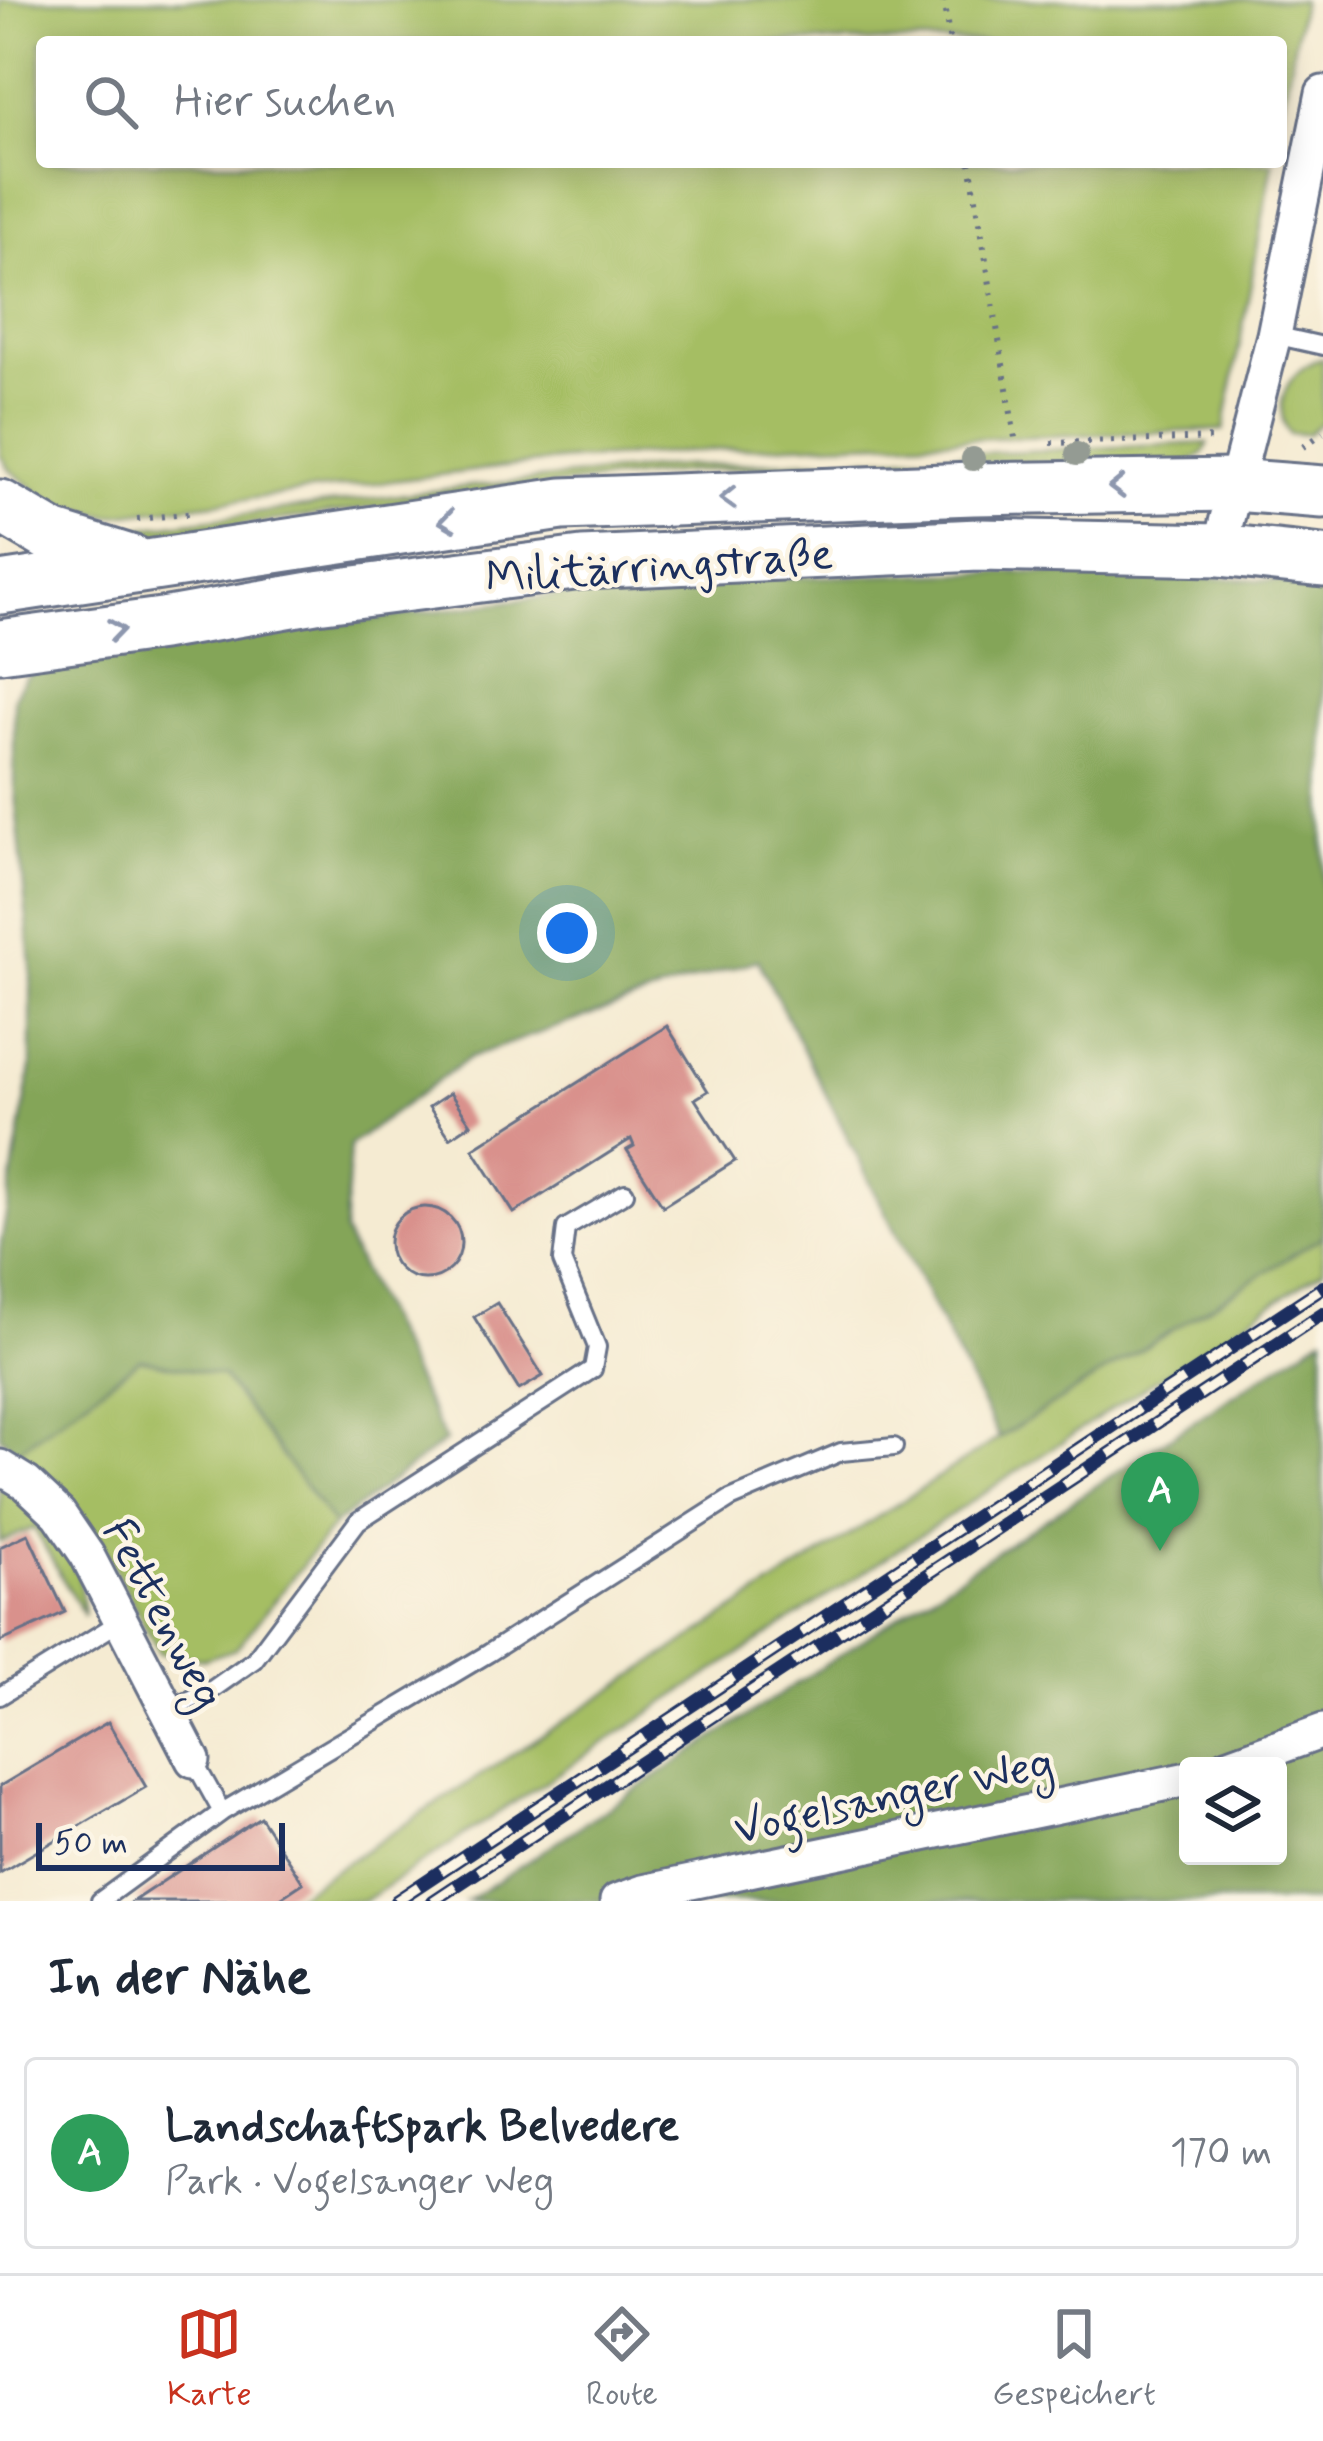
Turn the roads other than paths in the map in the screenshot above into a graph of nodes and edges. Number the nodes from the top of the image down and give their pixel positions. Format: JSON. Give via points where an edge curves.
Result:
{"nodes":[{"id":1,"x":1323,"y":93,"type":"edge"},
{"id":2,"x":1274,"y":335,"type":"junction"},
{"id":3,"x":1323,"y":346,"type":"edge"},
{"id":4,"x":1234,"y":485,"type":"junction"},
{"id":5,"x":1323,"y":493,"type":"edge"},
{"id":6,"x":0,"y":506,"type":"edge"},
{"id":7,"x":1219,"y":550,"type":"junction"},
{"id":8,"x":1323,"y":561,"type":"edge"},
{"id":9,"x":145,"y":566,"type":"junction"},
{"id":10,"x":0,"y":588,"type":"edge"},
{"id":11,"x":0,"y":646,"type":"edge"},
{"id":12,"x":625,"y":1193,"type":"dead end"},
{"id":13,"x":895,"y":1447,"type":"dead end"},
{"id":14,"x":0,"y":1467,"type":"edge"},
{"id":15,"x":121,"y":1621,"type":"junction"},
{"id":16,"x":0,"y":1696,"type":"edge"},
{"id":17,"x":167,"y":1711,"type":"junction"},
{"id":18,"x":1323,"y":1731,"type":"edge"},
{"id":19,"x":1252,"y":1757,"type":"edge"},
{"id":20,"x":193,"y":1760,"type":"joint"},
{"id":21,"x":1179,"y":1781,"type":"edge"},
{"id":22,"x":222,"y":1812,"type":"junction"},
{"id":23,"x":100,"y":1901,"type":"edge"},
{"id":24,"x":617,"y":1901,"type":"edge"}],
"edges":[{"from":1,"to":2,"type":"street"},
{"from":2,"to":3,"type":"lane"},
{"from":2,"to":4,"type":"street"},
{"from":4,"to":5,"type":"main road","name":"Militärringstraße"},
{"from":4,"to":7,"type":"street"},
{"from":4,"to":9,"type":"main road","name":"Militärringstraße","one_way":true,"via":[[562,504]]},
{"from":6,"to":9,"type":"main road","via":[[53,537]]},
{"from":7,"to":8,"type":"main road","name":"Militärringstraße"},
{"from":11,"to":7,"type":"main road","name":"Militärringstraße","one_way":true,"via":[[582,563],[979,545]]},
{"from":9,"to":10,"type":"main road","name":"Militärringstraße"},
{"from":12,"to":17,"type":"lane","via":[[566,1228],[562,1261],[597,1347],[593,1369],[358,1521],[254,1660]]},
{"from":13,"to":22,"type":"lane","via":[[841,1452],[730,1499]]},
{"from":14,"to":15,"type":"street","name":"Fettenweg","via":[[59,1514]]},
{"from":15,"to":16,"type":"lane"},
{"from":15,"to":17,"type":"street","name":"Fettenweg"},
{"from":17,"to":20,"type":"street","name":"Fettenweg"},
{"from":18,"to":19,"type":"street"},
{"from":20,"to":22,"type":"lane"},
{"from":21,"to":24,"type":"street","name":"Vogelsanger Weg"},
{"from":22,"to":23,"type":"lane"}]}
